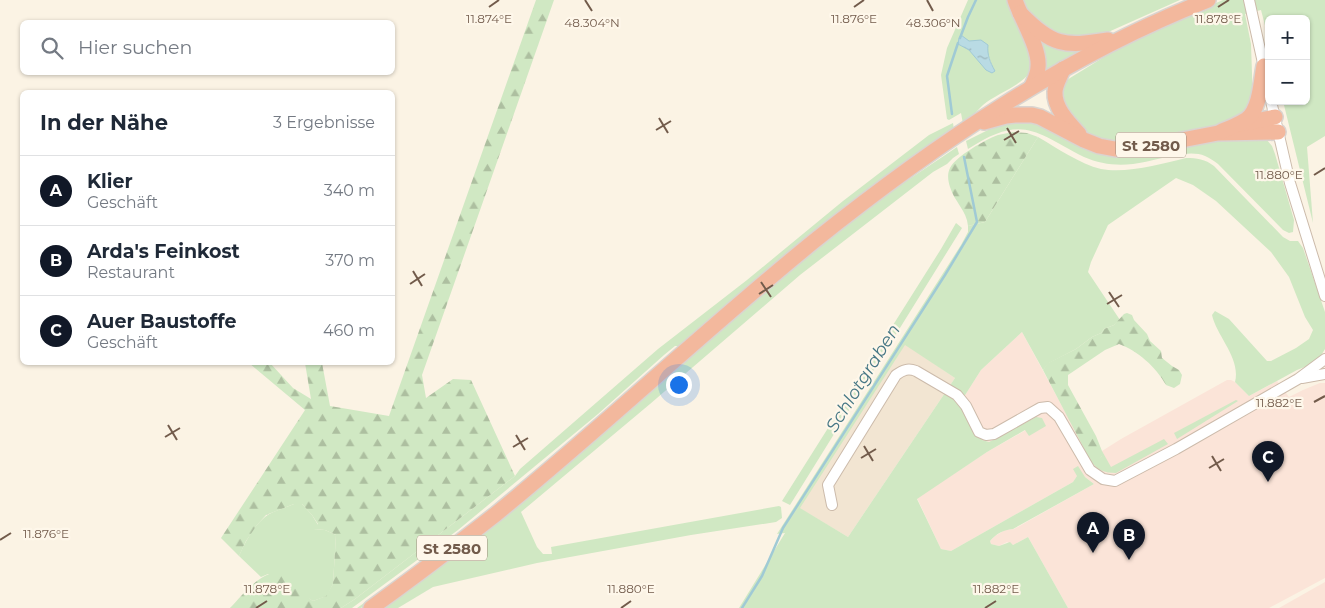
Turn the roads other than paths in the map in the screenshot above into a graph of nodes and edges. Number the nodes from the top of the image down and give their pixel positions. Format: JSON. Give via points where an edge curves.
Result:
{"nodes":[{"id":1,"x":1208,"y":0,"type":"edge"},
{"id":2,"x":1249,"y":0,"type":"edge"},
{"id":3,"x":1018,"y":6,"type":"edge"},
{"id":4,"x":1124,"y":38,"type":"junction"},
{"id":5,"x":1264,"y":66,"type":"junction"},
{"id":6,"x":1063,"y":69,"type":"junction"},
{"id":7,"x":1265,"y":71,"type":"edge"},
{"id":8,"x":1032,"y":86,"type":"junction"},
{"id":9,"x":1272,"y":105,"type":"edge"},
{"id":10,"x":1274,"y":117,"type":"junction"},
{"id":11,"x":1237,"y":124,"type":"junction"},
{"id":12,"x":970,"y":126,"type":"junction"},
{"id":13,"x":1278,"y":132,"type":"junction"},
{"id":14,"x":1218,"y":133,"type":"junction"},
{"id":15,"x":1084,"y":140,"type":"junction"},
{"id":16,"x":1325,"y":296,"type":"edge"},
{"id":17,"x":1325,"y":359,"type":"edge"},
{"id":18,"x":1325,"y":374,"type":"edge"},
{"id":19,"x":1298,"y":379,"type":"junction"},
{"id":20,"x":832,"y":505,"type":"dead end"},
{"id":21,"x":371,"y":608,"type":"edge"}],
"edges":[{"from":1,"to":4,"type":"highway","number":"St 2580"},
{"from":2,"to":5,"type":"street"},
{"from":3,"to":4,"type":"highway","number":"St 2580","via":[[1042,34],[1060,42],[1082,44]]},
{"from":3,"to":8,"type":"highway","number":"St 2580","via":[[1038,61],[1037,76]]},
{"from":4,"to":6,"type":"highway","number":"St 2580"},
{"from":5,"to":7,"type":"street"},
{"from":5,"to":11,"type":"highway","number":"St 2580","via":[[1258,102],[1249,117]]},
{"from":6,"to":8,"type":"highway","number":"St 2580"},
{"from":6,"to":15,"type":"highway","via":[[1056,86],[1056,99],[1069,123]]},
{"from":8,"to":12,"type":"highway","number":"St 2580"},
{"from":9,"to":10,"type":"street"},
{"from":10,"to":11,"type":"highway","number":"St 2580"},
{"from":10,"to":13,"type":"street"},
{"from":11,"to":14,"type":"highway","number":"St 2580"},
{"from":12,"to":15,"type":"highway","number":"St 2580","via":[[1015,114],[1032,115]]},
{"from":12,"to":21,"type":"highway","number":"St 2580","via":[[905,171],[812,243],[498,512]]},
{"from":13,"to":14,"type":"highway","number":"St 2580"},
{"from":13,"to":16,"type":"street","via":[[1290,183]]},
{"from":14,"to":15,"type":"highway","number":"St 2580","via":[[1125,149],[1107,148]]},
{"from":17,"to":19,"type":"street"},
{"from":18,"to":19,"type":"street"},
{"from":19,"to":20,"type":"street","via":[[1115,481],[1103,479],[1090,470],[1059,417],[1048,407],[986,435],[980,432],[957,395],[909,369],[896,375],[828,485]]}]}
